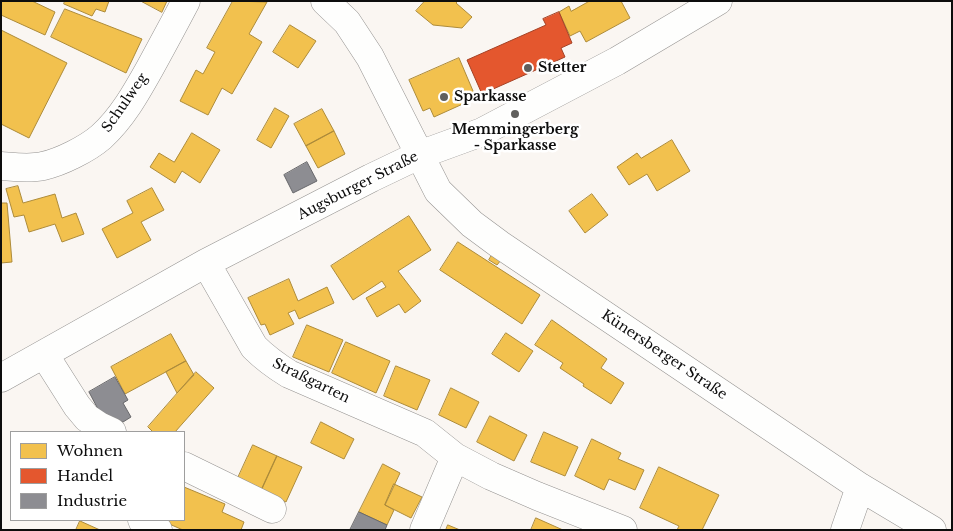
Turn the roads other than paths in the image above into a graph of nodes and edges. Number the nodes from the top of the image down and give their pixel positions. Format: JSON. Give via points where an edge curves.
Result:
{"nodes":[{"id":1,"x":186,"y":1,"type":"edge"},
{"id":2,"x":325,"y":1,"type":"edge"},
{"id":3,"x":718,"y":1,"type":"edge"},
{"id":4,"x":419,"y":155,"type":"junction"},
{"id":5,"x":1,"y":166,"type":"edge"},
{"id":6,"x":206,"y":263,"type":"junction"},
{"id":7,"x":44,"y":354,"type":"junction"},
{"id":8,"x":1,"y":378,"type":"edge"},
{"id":9,"x":110,"y":431,"type":"edge"},
{"id":10,"x":455,"y":457,"type":"junction"},
{"id":11,"x":185,"y":466,"type":"edge"},
{"id":12,"x":860,"y":487,"type":"junction"},
{"id":13,"x":272,"y":509,"type":"dead end"},
{"id":14,"x":144,"y":521,"type":"edge"},
{"id":15,"x":158,"y":530,"type":"edge"},
{"id":16,"x":424,"y":530,"type":"edge"},
{"id":17,"x":623,"y":530,"type":"edge"},
{"id":18,"x":845,"y":530,"type":"edge"},
{"id":19,"x":932,"y":530,"type":"edge"}],
"edges":[{"from":1,"to":5,"type":"street","name":"Schulweg","via":[[128,105],[100,138],[82,151],[44,166]]},
{"from":2,"to":4,"type":"street","name":"Künersberger Straße","via":[[347,22],[370,57]]},
{"from":3,"to":4,"type":"street","name":"Augsburger Straße","via":[[618,61],[482,132]]},
{"from":4,"to":6,"type":"street","name":"Augsburger Straße"},
{"from":4,"to":12,"type":"street","name":"Künersberger Straße","via":[[438,191],[472,224]]},
{"from":6,"to":7,"type":"street","name":"Augsburger Straße"},
{"from":6,"to":10,"type":"street","name":"Straßgarten","via":[[254,347],[265,358],[289,374],[425,433]]},
{"from":7,"to":8,"type":"street","name":"Augsburger Straße"},
{"from":7,"to":9,"type":"street","via":[[87,418]]},
{"from":10,"to":16,"type":"street"},
{"from":10,"to":17,"type":"street","name":"Straßgarten","via":[[537,496]]},
{"from":11,"to":13,"type":"street"},
{"from":12,"to":18,"type":"street"},
{"from":12,"to":19,"type":"street","name":"Künersberger Straße"},
{"from":14,"to":15,"type":"street"}]}
